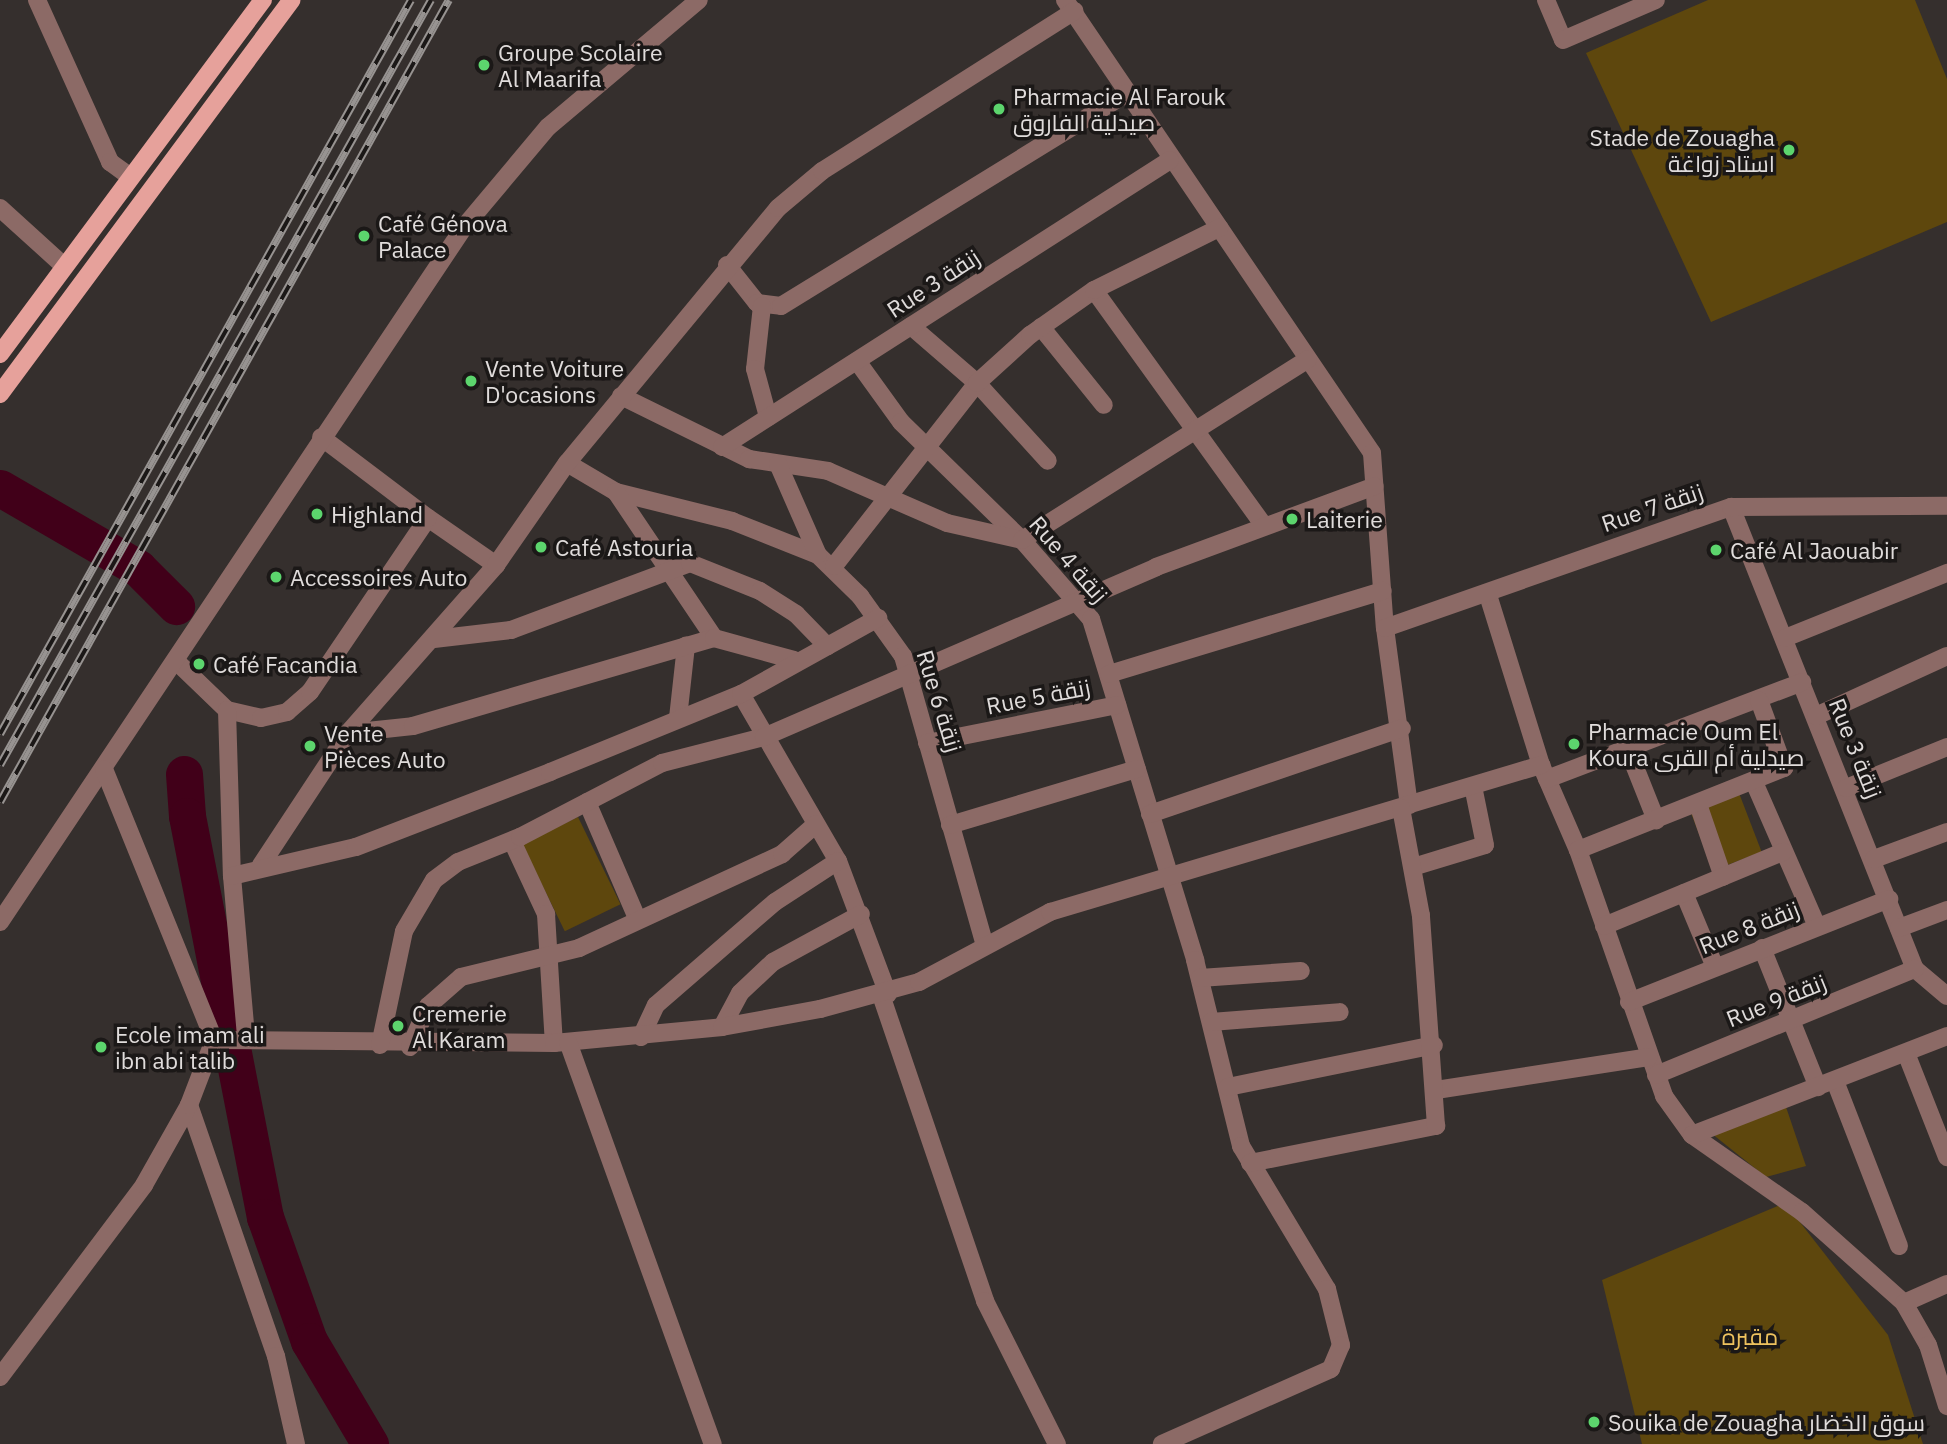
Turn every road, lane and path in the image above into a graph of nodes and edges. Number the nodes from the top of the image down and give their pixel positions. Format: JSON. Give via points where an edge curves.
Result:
{"nodes":[{"id":1,"x":263,"y":0,"type":"edge"},
{"id":2,"x":292,"y":0,"type":"edge"},
{"id":3,"x":699,"y":0,"type":"edge"},
{"id":4,"x":1546,"y":0,"type":"edge"},
{"id":5,"x":1656,"y":0,"type":"edge"},
{"id":6,"x":41,"y":2,"type":"edge"},
{"id":7,"x":1069,"y":6,"type":"edge"},
{"id":8,"x":1126,"y":94,"type":"junction"},
{"id":9,"x":1170,"y":160,"type":"junction"},
{"id":10,"x":129,"y":176,"type":"junction"},
{"id":11,"x":0,"y":208,"type":"edge"},
{"id":12,"x":1219,"y":228,"type":"junction"},
{"id":13,"x":727,"y":265,"type":"junction"},
{"id":14,"x":64,"y":266,"type":"junction"},
{"id":15,"x":1094,"y":289,"type":"junction"},
{"id":16,"x":762,"y":306,"type":"junction"},
{"id":17,"x":911,"y":326,"type":"junction"},
{"id":18,"x":1041,"y":327,"type":"junction"},
{"id":19,"x":0,"y":354,"type":"edge"},
{"id":20,"x":1308,"y":359,"type":"junction"},
{"id":21,"x":857,"y":361,"type":"junction"},
{"id":22,"x":977,"y":383,"type":"junction"},
{"id":23,"x":0,"y":394,"type":"edge"},
{"id":24,"x":621,"y":396,"type":"junction"},
{"id":25,"x":1104,"y":405,"type":"dead end"},
{"id":26,"x":768,"y":417,"type":"junction"},
{"id":27,"x":1192,"y":433,"type":"junction"},
{"id":28,"x":321,"y":437,"type":"junction"},
{"id":29,"x":722,"y":447,"type":"junction"},
{"id":30,"x":929,"y":448,"type":"junction"},
{"id":31,"x":1048,"y":460,"type":"dead end"},
{"id":32,"x":567,"y":463,"type":"junction"},
{"id":33,"x":778,"y":464,"type":"junction"},
{"id":34,"x":1375,"y":486,"type":"junction"},
{"id":35,"x":616,"y":492,"type":"junction"},
{"id":36,"x":882,"y":498,"type":"junction"},
{"id":37,"x":1947,"y":506,"type":"edge"},
{"id":38,"x":1731,"y":508,"type":"junction"},
{"id":39,"x":428,"y":518,"type":"junction"},
{"id":40,"x":1264,"y":526,"type":"junction"},
{"id":41,"x":1022,"y":540,"type":"junction"},
{"id":42,"x":818,"y":555,"type":"junction"},
{"id":43,"x":496,"y":565,"type":"junction"},
{"id":44,"x":834,"y":566,"type":"junction"},
{"id":45,"x":668,"y":568,"type":"junction"},
{"id":46,"x":1947,"y":573,"type":"edge"},
{"id":47,"x":1383,"y":591,"type":"junction"},
{"id":48,"x":1488,"y":595,"type":"junction"},
{"id":49,"x":1077,"y":601,"type":"junction"},
{"id":50,"x":878,"y":618,"type":"junction"},
{"id":51,"x":1385,"y":628,"type":"junction"},
{"id":52,"x":714,"y":638,"type":"junction"},
{"id":53,"x":1785,"y":638,"type":"junction"},
{"id":54,"x":434,"y":639,"type":"junction"},
{"id":55,"x":686,"y":645,"type":"junction"},
{"id":56,"x":827,"y":646,"type":"junction"},
{"id":57,"x":1947,"y":656,"type":"edge"},
{"id":58,"x":794,"y":660,"type":"junction"},
{"id":59,"x":176,"y":661,"type":"junction"},
{"id":60,"x":907,"y":673,"type":"junction"},
{"id":61,"x":1109,"y":674,"type":"junction"},
{"id":62,"x":1802,"y":682,"type":"junction"},
{"id":63,"x":741,"y":694,"type":"junction"},
{"id":64,"x":1759,"y":700,"type":"junction"},
{"id":65,"x":1117,"y":705,"type":"junction"},
{"id":66,"x":227,"y":710,"type":"junction"},
{"id":67,"x":1816,"y":716,"type":"junction"},
{"id":68,"x":678,"y":718,"type":"junction"},
{"id":69,"x":1402,"y":728,"type":"junction"},
{"id":70,"x":348,"y":733,"type":"junction"},
{"id":71,"x":764,"y":737,"type":"junction"},
{"id":72,"x":928,"y":743,"type":"junction"},
{"id":73,"x":1627,"y":747,"type":"junction"},
{"id":74,"x":1947,"y":747,"type":"edge"},
{"id":75,"x":104,"y":769,"type":"junction"},
{"id":76,"x":1138,"y":769,"type":"junction"},
{"id":77,"x":1544,"y":772,"type":"junction"},
{"id":78,"x":1754,"y":782,"type":"junction"},
{"id":79,"x":1473,"y":786,"type":"junction"},
{"id":80,"x":1846,"y":788,"type":"junction"},
{"id":81,"x":587,"y":802,"type":"junction"},
{"id":82,"x":1698,"y":804,"type":"junction"},
{"id":83,"x":1405,"y":806,"type":"junction"},
{"id":84,"x":1150,"y":814,"type":"junction"},
{"id":85,"x":1656,"y":820,"type":"junction"},
{"id":86,"x":816,"y":824,"type":"junction"},
{"id":87,"x":950,"y":825,"type":"junction"},
{"id":88,"x":1947,"y":832,"type":"edge"},
{"id":89,"x":512,"y":841,"type":"junction"},
{"id":90,"x":1578,"y":850,"type":"junction"},
{"id":91,"x":1783,"y":852,"type":"junction"},
{"id":92,"x":1874,"y":859,"type":"junction"},
{"id":93,"x":838,"y":861,"type":"junction"},
{"id":94,"x":261,"y":865,"type":"junction"},
{"id":95,"x":1413,"y":867,"type":"junction"},
{"id":96,"x":232,"y":876,"type":"junction"},
{"id":97,"x":1723,"y":877,"type":"junction"},
{"id":98,"x":1171,"y":879,"type":"junction"},
{"id":99,"x":1684,"y":893,"type":"junction"},
{"id":100,"x":1889,"y":899,"type":"junction"},
{"id":101,"x":1947,"y":910,"type":"edge"},
{"id":102,"x":861,"y":914,"type":"junction"},
{"id":103,"x":637,"y":918,"type":"junction"},
{"id":104,"x":0,"y":922,"type":"edge"},
{"id":105,"x":1604,"y":926,"type":"junction"},
{"id":106,"x":1817,"y":926,"type":"junction"},
{"id":107,"x":1899,"y":928,"type":"junction"},
{"id":108,"x":985,"y":945,"type":"junction"},
{"id":109,"x":1762,"y":948,"type":"junction"},
{"id":110,"x":549,"y":958,"type":"junction"},
{"id":111,"x":1715,"y":967,"type":"junction"},
{"id":112,"x":1915,"y":969,"type":"junction"},
{"id":113,"x":1301,"y":971,"type":"dead end"},
{"id":114,"x":1200,"y":978,"type":"junction"},
{"id":115,"x":884,"y":995,"type":"junction"},
{"id":116,"x":1947,"y":996,"type":"edge"},
{"id":117,"x":1629,"y":1002,"type":"junction"},
{"id":118,"x":1340,"y":1012,"type":"dead end"},
{"id":119,"x":1791,"y":1021,"type":"junction"},
{"id":120,"x":1211,"y":1022,"type":"junction"},
{"id":121,"x":722,"y":1027,"type":"junction"},
{"id":122,"x":1947,"y":1036,"type":"edge"},
{"id":123,"x":244,"y":1037,"type":"junction"},
{"id":124,"x":641,"y":1037,"type":"junction"},
{"id":125,"x":216,"y":1040,"type":"junction"},
{"id":126,"x":561,"y":1043,"type":"junction"},
{"id":127,"x":380,"y":1045,"type":"junction"},
{"id":128,"x":1434,"y":1045,"type":"junction"},
{"id":129,"x":410,"y":1047,"type":"junction"},
{"id":130,"x":1906,"y":1053,"type":"junction"},
{"id":131,"x":1648,"y":1057,"type":"junction"},
{"id":132,"x":1656,"y":1075,"type":"junction"},
{"id":133,"x":1826,"y":1084,"type":"junction"},
{"id":134,"x":1228,"y":1087,"type":"junction"},
{"id":135,"x":1436,"y":1090,"type":"junction"},
{"id":136,"x":189,"y":1105,"type":"junction"},
{"id":137,"x":1692,"y":1135,"type":"junction"},
{"id":138,"x":1947,"y":1157,"type":"edge"},
{"id":139,"x":1250,"y":1163,"type":"junction"},
{"id":140,"x":1899,"y":1246,"type":"dead end"},
{"id":141,"x":1947,"y":1284,"type":"edge"},
{"id":142,"x":1904,"y":1303,"type":"junction"},
{"id":143,"x":0,"y":1377,"type":"edge"},
{"id":144,"x":1947,"y":1406,"type":"edge"},
{"id":145,"x":296,"y":1444,"type":"edge"},
{"id":146,"x":713,"y":1444,"type":"edge"},
{"id":147,"x":1057,"y":1444,"type":"edge"},
{"id":148,"x":1162,"y":1444,"type":"edge"}],
"edges":[{"from":1,"to":10,"type":"main road"},
{"from":2,"to":23,"type":"main road"},
{"from":3,"to":28,"type":"street","via":[[583,94],[519,160],[410,302]]},
{"from":4,"to":5,"type":"street","via":[[1563,40]]},
{"from":6,"to":10,"type":"street","via":[[110,162]]},
{"from":7,"to":8,"type":"street"},
{"from":7,"to":13,"type":"street","via":[[822,171]]},
{"from":8,"to":9,"type":"street"},
{"from":8,"to":16,"type":"street","via":[[781,306]]},
{"from":9,"to":12,"type":"street"},
{"from":9,"to":17,"type":"street","name":"Rue 3 زنقة"},
{"from":10,"to":14,"type":"main road"},
{"from":11,"to":14,"type":"street"},
{"from":12,"to":15,"type":"street"},
{"from":12,"to":20,"type":"street"},
{"from":13,"to":16,"type":"street"},
{"from":13,"to":24,"type":"street"},
{"from":14,"to":19,"type":"main road"},
{"from":15,"to":18,"type":"street"},
{"from":15,"to":27,"type":"street"},
{"from":16,"to":26,"type":"street","via":[[754,369]]},
{"from":17,"to":21,"type":"street","name":"Rue 3 زنقة"},
{"from":17,"to":22,"type":"street"},
{"from":18,"to":22,"type":"street"},
{"from":18,"to":25,"type":"street"},
{"from":20,"to":27,"type":"street"},
{"from":20,"to":34,"type":"street","via":[[1357,424],[1372,453]]},
{"from":21,"to":26,"type":"street","name":"Rue 3 زنقة"},
{"from":21,"to":30,"type":"street","name":"Rue 4 زنقة","via":[[901,422]]},
{"from":22,"to":30,"type":"street"},
{"from":22,"to":31,"type":"street"},
{"from":24,"to":29,"type":"street"},
{"from":24,"to":32,"type":"street"},
{"from":26,"to":29,"type":"street","name":"Rue 3 زنقة"},
{"from":27,"to":40,"type":"street"},
{"from":27,"to":41,"type":"street"},
{"from":28,"to":39,"type":"street"},
{"from":28,"to":59,"type":"street"},
{"from":29,"to":33,"type":"street"},
{"from":30,"to":36,"type":"street"},
{"from":30,"to":41,"type":"street","name":"Rue 4 زنقة"},
{"from":32,"to":35,"type":"street","name":"Rue 6 زنقة"},
{"from":32,"to":43,"type":"street"},
{"from":33,"to":36,"type":"street","via":[[828,471]]},
{"from":33,"to":42,"type":"street"},
{"from":34,"to":40,"type":"street"},
{"from":34,"to":47,"type":"street"},
{"from":35,"to":42,"type":"street","name":"Rue 6 زنقة","via":[[732,521]]},
{"from":35,"to":45,"type":"street"},
{"from":36,"to":41,"type":"street","via":[[947,523]]},
{"from":36,"to":44,"type":"street"},
{"from":37,"to":38,"type":"street","name":"Rue 7 زنقة"},
{"from":38,"to":48,"type":"street","name":"Rue 7 زنقة","via":[[1621,542]]},
{"from":38,"to":53,"type":"street","name":"Rue 3 زنقة"},
{"from":39,"to":43,"type":"street"},
{"from":39,"to":66,"type":"street","via":[[310,692],[287,712],[261,718]]},
{"from":40,"to":49,"type":"street"},
{"from":41,"to":49,"type":"street","name":"Rue 4 زنقة"},
{"from":42,"to":44,"type":"street","name":"Rue 6 زنقة"},
{"from":43,"to":54,"type":"street"},
{"from":44,"to":50,"type":"street","name":"Rue 6 زنقة"},
{"from":45,"to":52,"type":"street"},
{"from":45,"to":54,"type":"street","via":[[511,630]]},
{"from":45,"to":56,"type":"street","via":[[690,563],[760,591],[796,614]]},
{"from":46,"to":53,"type":"street"},
{"from":47,"to":51,"type":"street"},
{"from":47,"to":61,"type":"street"},
{"from":48,"to":51,"type":"street","name":"Rue 7 زنقة"},
{"from":48,"to":77,"type":"street"},
{"from":49,"to":60,"type":"street"},
{"from":49,"to":61,"type":"street","name":"Rue 4 زنقة","via":[[1091,619]]},
{"from":50,"to":56,"type":"street"},
{"from":50,"to":60,"type":"street","name":"Rue 6 زنقة"},
{"from":51,"to":69,"type":"street"},
{"from":52,"to":55,"type":"street"},
{"from":52,"to":58,"type":"street"},
{"from":53,"to":62,"type":"street","name":"Rue 3 زنقة"},
{"from":54,"to":70,"type":"street"},
{"from":55,"to":68,"type":"street"},
{"from":55,"to":70,"type":"street","via":[[413,726]]},
{"from":56,"to":58,"type":"street"},
{"from":57,"to":67,"type":"street"},
{"from":58,"to":63,"type":"street"},
{"from":59,"to":66,"type":"street"},
{"from":59,"to":75,"type":"street"},
{"from":60,"to":71,"type":"street"},
{"from":60,"to":72,"type":"street","name":"Rue 6 زنقة"},
{"from":61,"to":65,"type":"street","name":"Rue 4 زنقة"},
{"from":62,"to":64,"type":"street"},
{"from":62,"to":67,"type":"street","name":"Rue 3 زنقة"},
{"from":63,"to":68,"type":"street"},
{"from":63,"to":71,"type":"street"},
{"from":64,"to":73,"type":"street"},
{"from":64,"to":78,"type":"street","via":[[1785,765]]},
{"from":65,"to":72,"type":"street","name":"Rue 5 زنقة"},
{"from":65,"to":76,"type":"street","name":"Rue 4 زنقة"},
{"from":66,"to":96,"type":"street"},
{"from":67,"to":80,"type":"street","name":"Rue 3 زنقة"},
{"from":68,"to":94,"type":"street","via":[[356,847]]},
{"from":69,"to":83,"type":"street"},
{"from":69,"to":84,"type":"street"},
{"from":70,"to":94,"type":"street"},
{"from":71,"to":81,"type":"street","via":[[662,763]]},
{"from":71,"to":86,"type":"street"},
{"from":72,"to":87,"type":"street","name":"Rue 6 زنقة"},
{"from":73,"to":77,"type":"street"},
{"from":73,"to":85,"type":"street"},
{"from":74,"to":80,"type":"street"},
{"from":75,"to":104,"type":"street"},
{"from":75,"to":125,"type":"street"},
{"from":76,"to":84,"type":"street","name":"Rue 4 زنقة"},
{"from":76,"to":87,"type":"street"},
{"from":77,"to":79,"type":"street"},
{"from":77,"to":90,"type":"street"},
{"from":78,"to":82,"type":"street"},
{"from":78,"to":91,"type":"street"},
{"from":79,"to":83,"type":"street"},
{"from":79,"to":95,"type":"street","via":[[1485,845]]},
{"from":80,"to":92,"type":"street","name":"Rue 3 زنقة"},
{"from":81,"to":89,"type":"street"},
{"from":81,"to":103,"type":"street"},
{"from":82,"to":85,"type":"street"},
{"from":82,"to":97,"type":"street"},
{"from":83,"to":95,"type":"street"},
{"from":83,"to":98,"type":"street"},
{"from":84,"to":98,"type":"street","name":"Rue 4 زنقة"},
{"from":85,"to":90,"type":"street"},
{"from":86,"to":93,"type":"street"},
{"from":86,"to":103,"type":"street","via":[[782,854]]},
{"from":87,"to":108,"type":"street","name":"Rue 6 زنقة"},
{"from":88,"to":92,"type":"street"},
{"from":89,"to":110,"type":"street","via":[[546,914]]},
{"from":89,"to":127,"type":"street","via":[[458,862],[419,901],[391,977]]},
{"from":90,"to":105,"type":"street"},
{"from":91,"to":97,"type":"street"},
{"from":91,"to":106,"type":"street"},
{"from":92,"to":100,"type":"street","name":"Rue 3 زنقة"},
{"from":93,"to":102,"type":"street"},
{"from":93,"to":124,"type":"street","via":[[775,902],[656,1005]]},
{"from":94,"to":96,"type":"street"},
{"from":95,"to":128,"type":"street"},
{"from":96,"to":123,"type":"street"},
{"from":97,"to":99,"type":"street"},
{"from":98,"to":108,"type":"street","via":[[1050,912]]},
{"from":98,"to":114,"type":"street","name":"Rue 4 زنقة"},
{"from":99,"to":105,"type":"street"},
{"from":99,"to":111,"type":"street"},
{"from":100,"to":106,"type":"street","name":"Rue 8 زنقة"},
{"from":100,"to":107,"type":"street","name":"Rue 3 زنقة"},
{"from":101,"to":107,"type":"street"},
{"from":102,"to":115,"type":"street"},
{"from":102,"to":121,"type":"street","via":[[773,962],[740,993]]},
{"from":103,"to":110,"type":"street"},
{"from":105,"to":117,"type":"street"},
{"from":106,"to":109,"type":"street","name":"Rue 8 زنقة"},
{"from":107,"to":112,"type":"street","name":"Rue 3 زنقة"},
{"from":108,"to":115,"type":"street"},
{"from":109,"to":111,"type":"street","name":"Rue 8 زنقة"},
{"from":109,"to":119,"type":"street"},
{"from":110,"to":126,"type":"street"},
{"from":110,"to":129,"type":"street","via":[[461,977],[443,988]]},
{"from":111,"to":117,"type":"street","name":"Rue 8 زنقة"},
{"from":112,"to":116,"type":"street","name":"Rue 3 زنقة"},
{"from":112,"to":119,"type":"street","name":"Rue 9 زنقة"},
{"from":113,"to":114,"type":"street"},
{"from":114,"to":120,"type":"street","name":"Rue 4 زنقة"},
{"from":115,"to":121,"type":"street"},
{"from":115,"to":147,"type":"street","via":[[985,1301]]},
{"from":117,"to":131,"type":"street"},
{"from":118,"to":120,"type":"street"},
{"from":119,"to":132,"type":"street","name":"Rue 9 زنقة"},
{"from":119,"to":133,"type":"street"},
{"from":120,"to":134,"type":"street","name":"Rue 4 زنقة"},
{"from":121,"to":124,"type":"street"},
{"from":122,"to":130,"type":"street"},
{"from":123,"to":125,"type":"street"},
{"from":123,"to":127,"type":"street"},
{"from":124,"to":126,"type":"street"},
{"from":125,"to":136,"type":"street"},
{"from":126,"to":129,"type":"street"},
{"from":126,"to":146,"type":"street"},
{"from":127,"to":129,"type":"street"},
{"from":128,"to":134,"type":"street"},
{"from":128,"to":135,"type":"street"},
{"from":130,"to":133,"type":"street"},
{"from":130,"to":138,"type":"street"},
{"from":131,"to":132,"type":"street"},
{"from":131,"to":135,"type":"street"},
{"from":132,"to":137,"type":"street"},
{"from":133,"to":137,"type":"street"},
{"from":133,"to":140,"type":"street"},
{"from":134,"to":139,"type":"street","name":"Rue 4 زنقة","via":[[1234,1126]]},
{"from":135,"to":139,"type":"street","via":[[1438,1120],[1431,1129]]},
{"from":136,"to":143,"type":"street","via":[[144,1185]]},
{"from":136,"to":145,"type":"street","via":[[276,1356]]},
{"from":137,"to":142,"type":"street","via":[[1802,1212]]},
{"from":139,"to":148,"type":"street","name":"Rue 4 زنقة","via":[[1327,1289],[1340,1335],[1338,1360],[1322,1376]]},
{"from":141,"to":142,"type":"street"},
{"from":142,"to":144,"type":"street","via":[[1928,1345]]}]}
